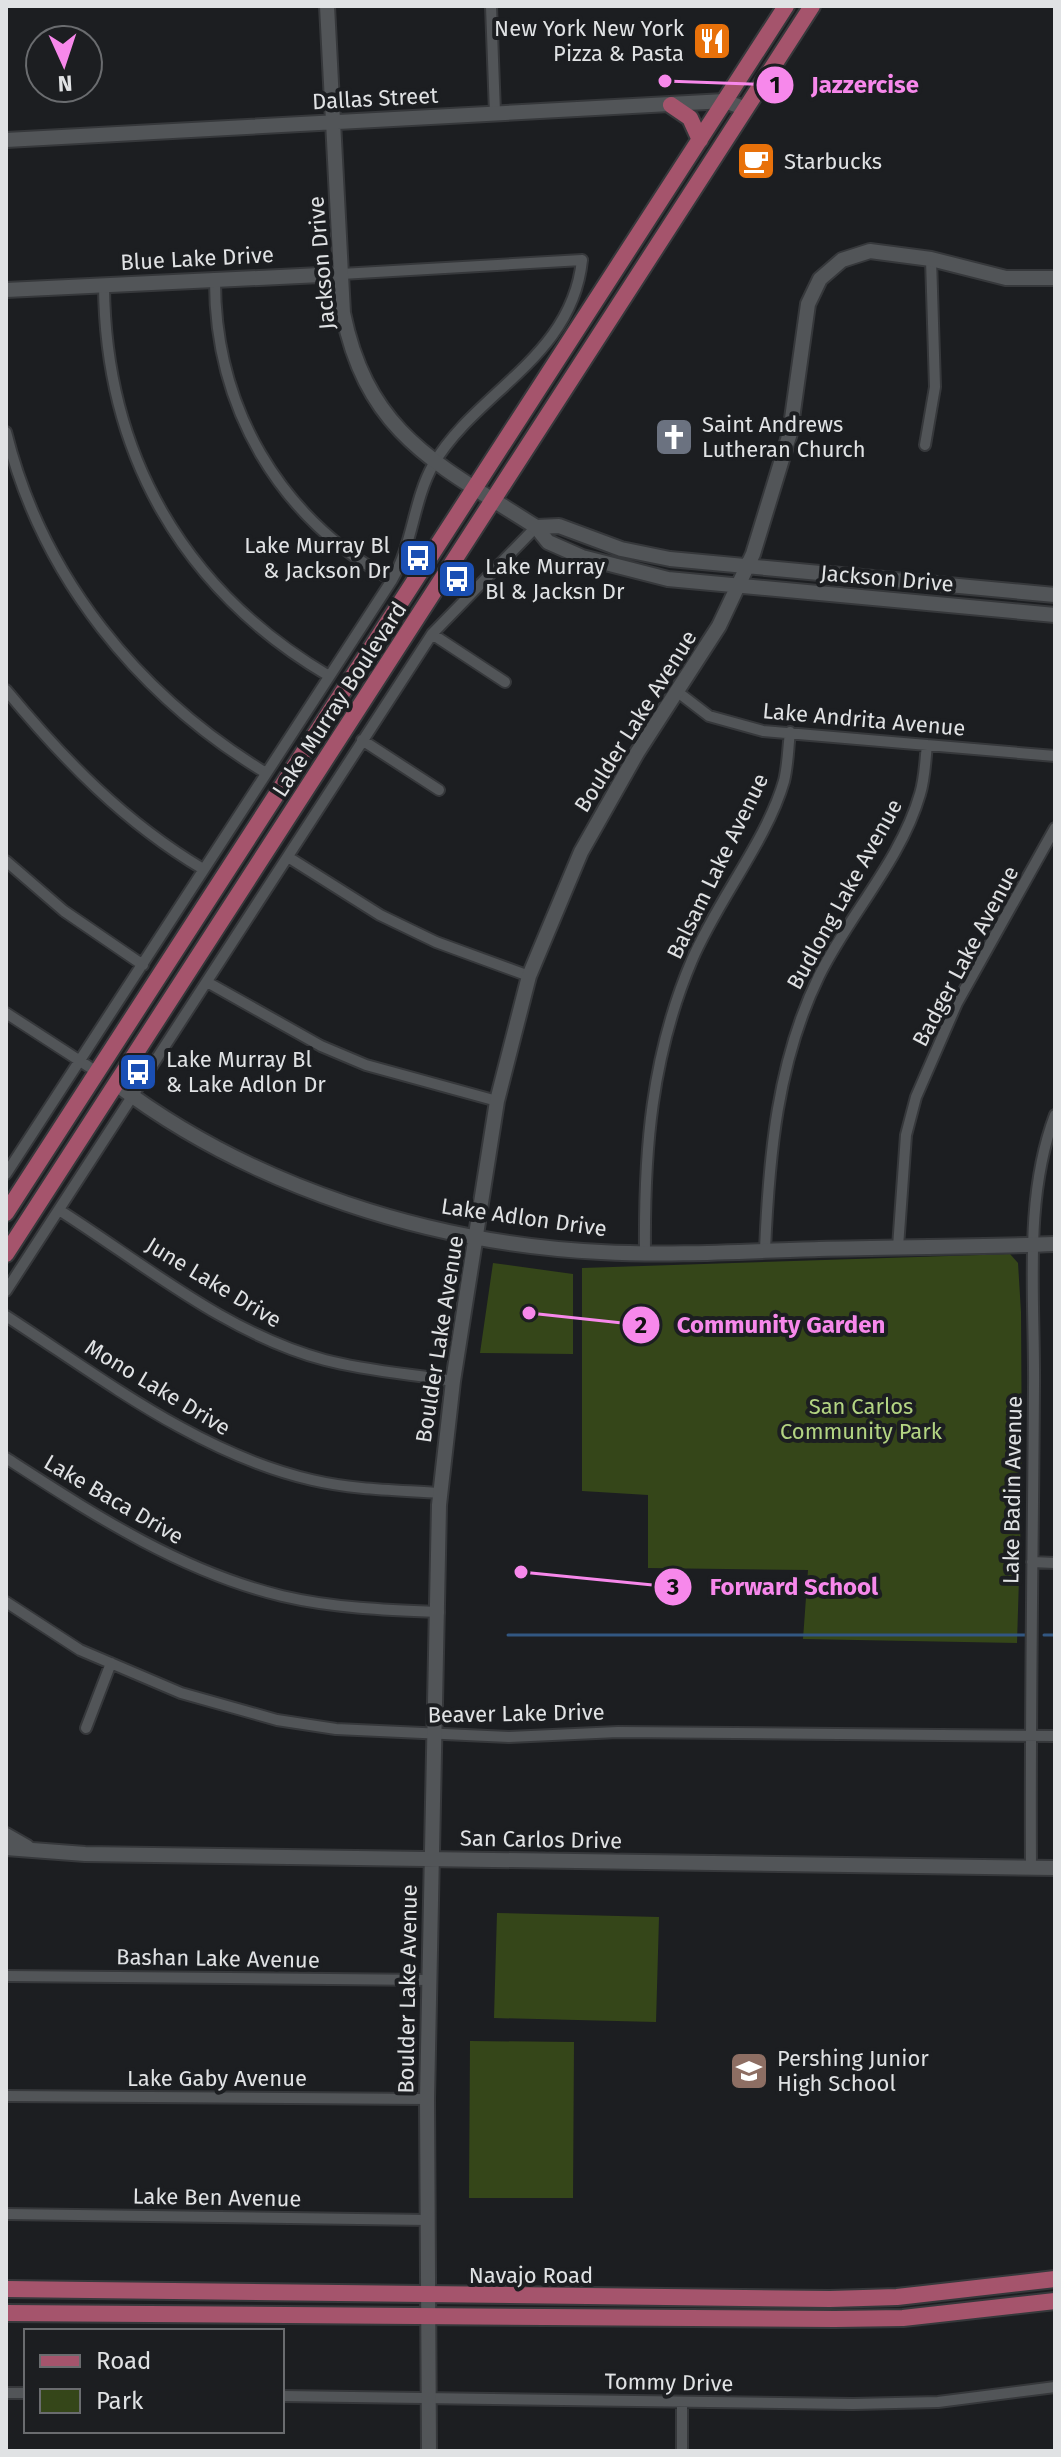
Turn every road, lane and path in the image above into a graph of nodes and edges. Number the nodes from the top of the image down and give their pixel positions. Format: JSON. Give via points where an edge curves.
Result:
{"nodes":[{"id":1,"x":327,"y":6,"type":"edge"},
{"id":2,"x":491,"y":6,"type":"edge"},
{"id":3,"x":786,"y":6,"type":"edge"},
{"id":4,"x":812,"y":6,"type":"edge"},
{"id":5,"x":725,"y":101,"type":"junction"},
{"id":6,"x":671,"y":105,"type":"junction"},
{"id":7,"x":746,"y":109,"type":"junction"},
{"id":8,"x":495,"y":113,"type":"junction"},
{"id":9,"x":334,"y":122,"type":"junction"},
{"id":10,"x":6,"y":140,"type":"edge"},
{"id":11,"x":700,"y":140,"type":"junction"},
{"id":12,"x":931,"y":259,"type":"junction"},
{"id":13,"x":582,"y":260,"type":"joint"},
{"id":14,"x":341,"y":274,"type":"junction"},
{"id":15,"x":215,"y":278,"type":"junction"},
{"id":16,"x":1055,"y":278,"type":"edge"},
{"id":17,"x":104,"y":285,"type":"junction"},
{"id":18,"x":6,"y":290,"type":"edge"},
{"id":19,"x":6,"y":432,"type":"edge"},
{"id":20,"x":925,"y":445,"type":"dead end"},
{"id":21,"x":435,"y":462,"type":"junction"},
{"id":22,"x":475,"y":488,"type":"junction"},
{"id":23,"x":494,"y":500,"type":"junction"},
{"id":24,"x":536,"y":527,"type":"junction"},
{"id":25,"x":746,"y":567,"type":"junction"},
{"id":26,"x":392,"y":580,"type":"junction"},
{"id":27,"x":737,"y":587,"type":"junction"},
{"id":28,"x":1055,"y":595,"type":"edge"},
{"id":29,"x":1055,"y":615,"type":"edge"},
{"id":30,"x":432,"y":634,"type":"junction"},
{"id":31,"x":329,"y":676,"type":"junction"},
{"id":32,"x":505,"y":682,"type":"dead end"},
{"id":33,"x":6,"y":690,"type":"edge"},
{"id":34,"x":679,"y":693,"type":"junction"},
{"id":35,"x":790,"y":732,"type":"junction"},
{"id":36,"x":362,"y":740,"type":"junction"},
{"id":37,"x":927,"y":745,"type":"junction"},
{"id":38,"x":1055,"y":756,"type":"edge"},
{"id":39,"x":266,"y":773,"type":"junction"},
{"id":40,"x":439,"y":790,"type":"dead end"},
{"id":41,"x":1055,"y":828,"type":"edge"},
{"id":42,"x":288,"y":857,"type":"junction"},
{"id":43,"x":6,"y":861,"type":"edge"},
{"id":44,"x":203,"y":869,"type":"junction"},
{"id":45,"x":143,"y":965,"type":"junction"},
{"id":46,"x":529,"y":976,"type":"junction"},
{"id":47,"x":207,"y":982,"type":"junction"},
{"id":48,"x":6,"y":1013,"type":"edge"},
{"id":49,"x":115,"y":1044,"type":"junction"},
{"id":50,"x":79,"y":1062,"type":"junction"},
{"id":51,"x":97,"y":1072,"type":"junction"},
{"id":52,"x":116,"y":1084,"type":"junction"},
{"id":53,"x":133,"y":1097,"type":"junction"},
{"id":54,"x":497,"y":1101,"type":"junction"},
{"id":55,"x":98,"y":1111,"type":"junction"},
{"id":56,"x":1055,"y":1115,"type":"edge"},
{"id":57,"x":6,"y":1151,"type":"edge"},
{"id":58,"x":16,"y":1158,"type":"junction"},
{"id":59,"x":6,"y":1174,"type":"edge"},
{"id":60,"x":59,"y":1210,"type":"junction"},
{"id":61,"x":6,"y":1213,"type":"edge"},
{"id":62,"x":477,"y":1236,"type":"junction"},
{"id":63,"x":1055,"y":1244,"type":"edge"},
{"id":64,"x":1034,"y":1245,"type":"junction"},
{"id":65,"x":898,"y":1247,"type":"junction"},
{"id":66,"x":765,"y":1250,"type":"junction"},
{"id":67,"x":645,"y":1253,"type":"junction"},
{"id":68,"x":6,"y":1254,"type":"edge"},
{"id":69,"x":6,"y":1291,"type":"edge"},
{"id":70,"x":6,"y":1316,"type":"edge"},
{"id":71,"x":453,"y":1381,"type":"junction"},
{"id":72,"x":6,"y":1458,"type":"edge"},
{"id":73,"x":440,"y":1493,"type":"junction"},
{"id":74,"x":1032,"y":1562,"type":"junction"},
{"id":75,"x":1055,"y":1563,"type":"edge"},
{"id":76,"x":6,"y":1602,"type":"edge"},
{"id":77,"x":439,"y":1612,"type":"junction"},
{"id":78,"x":111,"y":1663,"type":"junction"},
{"id":79,"x":86,"y":1728,"type":"dead end"},
{"id":80,"x":436,"y":1735,"type":"junction"},
{"id":81,"x":1031,"y":1736,"type":"junction"},
{"id":82,"x":1055,"y":1736,"type":"edge"},
{"id":83,"x":6,"y":1835,"type":"edge"},
{"id":84,"x":27,"y":1847,"type":"junction"},
{"id":85,"x":6,"y":1848,"type":"edge"},
{"id":86,"x":432,"y":1859,"type":"junction"},
{"id":87,"x":1031,"y":1867,"type":"junction"},
{"id":88,"x":1055,"y":1868,"type":"edge"},
{"id":89,"x":6,"y":1976,"type":"edge"},
{"id":90,"x":430,"y":1980,"type":"junction"},
{"id":91,"x":6,"y":2096,"type":"edge"},
{"id":92,"x":427,"y":2099,"type":"junction"},
{"id":93,"x":6,"y":2214,"type":"edge"},
{"id":94,"x":428,"y":2220,"type":"junction"},
{"id":95,"x":1055,"y":2279,"type":"edge"},
{"id":96,"x":6,"y":2289,"type":"edge"},
{"id":97,"x":429,"y":2297,"type":"junction"},
{"id":98,"x":1055,"y":2301,"type":"edge"},
{"id":99,"x":6,"y":2313,"type":"edge"},
{"id":100,"x":428,"y":2318,"type":"junction"},
{"id":101,"x":1055,"y":2387,"type":"edge"},
{"id":102,"x":284,"y":2396,"type":"edge"},
{"id":103,"x":430,"y":2397,"type":"junction"},
{"id":104,"x":682,"y":2403,"type":"junction"},
{"id":105,"x":429,"y":2451,"type":"edge"},
{"id":106,"x":682,"y":2451,"type":"edge"}],
"edges":[{"from":1,"to":9,"type":"street","name":"Jackson Drive"},
{"from":2,"to":8,"type":"street"},
{"from":3,"to":5,"type":"main road","name":"Lake Murray Boulevard"},
{"from":4,"to":7,"type":"main road","name":"Lake Murray Boulevard"},
{"from":5,"to":6,"type":"street","name":"Dallas Street"},
{"from":5,"to":7,"type":"street","name":"Dallas Street"},
{"from":5,"to":11,"type":"main road","name":"Lake Murray Boulevard"},
{"from":6,"to":8,"type":"street","name":"Dallas Street"},
{"from":6,"to":11,"type":"main road","via":[[690,118]]},
{"from":7,"to":23,"type":"main road","name":"Lake Murray Boulevard"},
{"from":8,"to":9,"type":"street","name":"Dallas Street"},
{"from":9,"to":10,"type":"street","name":"Dallas Street"},
{"from":9,"to":14,"type":"street","name":"Jackson Drive"},
{"from":11,"to":22,"type":"main road","name":"Lake Murray Boulevard"},
{"from":12,"to":16,"type":"street","via":[[1006,278]]},
{"from":12,"to":20,"type":"street","via":[[935,387]]},
{"from":12,"to":25,"type":"street","name":"Boulder Lake Avenue","via":[[880,251],[851,256],[826,272],[808,304],[790,433],[772,502]]},
{"from":13,"to":14,"type":"street","name":"Blue Lake Drive"},
{"from":13,"to":21,"type":"street","name":"Lake Murray Boulevard","via":[[579,289],[534,360]]},
{"from":14,"to":15,"type":"street","name":"Blue Lake Drive"},
{"from":14,"to":21,"type":"street","name":"Jackson Drive","via":[[347,334],[364,381],[391,423]]},
{"from":15,"to":17,"type":"street","name":"Blue Lake Drive"},
{"from":15,"to":26,"type":"street","via":[[223,364],[244,425],[265,463],[321,530]]},
{"from":17,"to":18,"type":"street","name":"Blue Lake Drive"},
{"from":17,"to":31,"type":"street","via":[[108,352],[121,418],[164,517],[209,579],[245,616]]},
{"from":19,"to":39,"type":"street","via":[[39,526],[98,625],[175,707]]},
{"from":21,"to":22,"type":"street","name":"Jackson Drive"},
{"from":21,"to":26,"type":"street","name":"Lake Murray Boulevard"},
{"from":22,"to":23,"type":"street","name":"Jackson Drive"},
{"from":22,"to":49,"type":"main road","name":"Lake Murray Boulevard"},
{"from":23,"to":24,"type":"street","name":"Jackson Drive"},
{"from":23,"to":52,"type":"main road","name":"Lake Murray Boulevard"},
{"from":24,"to":25,"type":"street","name":"Jackson Drive","via":[[559,526],[635,553]]},
{"from":24,"to":27,"type":"street","name":"Jackson Drive","via":[[548,542],[582,557],[668,579]]},
{"from":24,"to":30,"type":"street","name":"Lake Murray Boulevard"},
{"from":25,"to":27,"type":"street","name":"Boulder Lake Avenue"},
{"from":25,"to":28,"type":"street","name":"Jackson Drive"},
{"from":26,"to":31,"type":"street","name":"Lake Murray Boulevard"},
{"from":27,"to":29,"type":"street","name":"Jackson Drive"},
{"from":27,"to":34,"type":"street","name":"Boulder Lake Avenue"},
{"from":30,"to":32,"type":"street"},
{"from":30,"to":36,"type":"street","name":"Lake Murray Boulevard"},
{"from":31,"to":39,"type":"street","name":"Lake Murray Boulevard"},
{"from":33,"to":44,"type":"street","via":[[87,781]]},
{"from":34,"to":35,"type":"street","name":"Lake Andrita Avenue","via":[[721,722]]},
{"from":34,"to":46,"type":"street","name":"Boulder Lake Avenue","via":[[637,753],[581,852]]},
{"from":35,"to":37,"type":"street","name":"Lake Andrita Avenue"},
{"from":35,"to":67,"type":"street","name":"Balsam Lake Avenue","via":[[784,780],[691,961],[670,1022],[646,1138]]},
{"from":36,"to":40,"type":"street"},
{"from":36,"to":42,"type":"street","name":"Lake Murray Boulevard"},
{"from":37,"to":38,"type":"street","name":"Lake Andrita Avenue"},
{"from":37,"to":66,"type":"street","name":"Budlong Lake Avenue","via":[[923,783],[907,827],[820,974],[789,1059],[770,1142]]},
{"from":39,"to":44,"type":"street","name":"Lake Murray Boulevard"},
{"from":41,"to":65,"type":"street","name":"Badger Lake Avenue","via":[[957,1003],[916,1097],[905,1147]]},
{"from":42,"to":46,"type":"street","via":[[380,915]]},
{"from":42,"to":47,"type":"street","name":"Lake Murray Boulevard"},
{"from":43,"to":45,"type":"street","via":[[64,911]]},
{"from":44,"to":45,"type":"street","name":"Lake Murray Boulevard"},
{"from":45,"to":50,"type":"street","name":"Lake Murray Boulevard"},
{"from":46,"to":54,"type":"street","name":"Boulder Lake Avenue"},
{"from":47,"to":53,"type":"street","name":"Lake Murray Boulevard"},
{"from":47,"to":54,"type":"street","via":[[366,1065]]},
{"from":48,"to":50,"type":"street"},
{"from":49,"to":51,"type":"main road","name":"Lake Murray Boulevard"},
{"from":49,"to":52,"type":"main road"},
{"from":50,"to":51,"type":"street"},
{"from":50,"to":58,"type":"street","name":"Lake Murray Boulevard"},
{"from":51,"to":55,"type":"main road"},
{"from":51,"to":61,"type":"main road","name":"Lake Murray Boulevard"},
{"from":52,"to":53,"type":"street","name":"Lake Adlon Drive"},
{"from":52,"to":55,"type":"main road","name":"Lake Murray Boulevard"},
{"from":53,"to":60,"type":"street","name":"Lake Murray Boulevard"},
{"from":53,"to":62,"type":"street","name":"Lake Adlon Drive","via":[[240,1158],[301,1185],[387,1215]]},
{"from":54,"to":62,"type":"street","name":"Boulder Lake Avenue"},
{"from":55,"to":68,"type":"main road","name":"Lake Murray Boulevard"},
{"from":56,"to":64,"type":"street","name":"Lake Badin Avenue","via":[[1040,1166]]},
{"from":57,"to":58,"type":"street"},
{"from":58,"to":59,"type":"street","name":"Lake Murray Boulevard"},
{"from":60,"to":69,"type":"street","name":"Lake Murray Boulevard"},
{"from":60,"to":71,"type":"street","name":"June Lake Drive","via":[[267,1340],[349,1366]]},
{"from":62,"to":67,"type":"street","name":"Lake Adlon Drive","via":[[557,1249]]},
{"from":62,"to":71,"type":"street","name":"Boulder Lake Avenue"},
{"from":63,"to":64,"type":"street","name":"Lake Adlon Drive"},
{"from":64,"to":65,"type":"street","name":"Lake Adlon Drive"},
{"from":64,"to":74,"type":"street","name":"Lake Badin Avenue"},
{"from":65,"to":66,"type":"street","name":"Lake Adlon Drive"},
{"from":66,"to":67,"type":"street","name":"Lake Adlon Drive"},
{"from":70,"to":73,"type":"street","name":"Mono Lake Drive","via":[[177,1426],[237,1456],[351,1488]]},
{"from":71,"to":73,"type":"street","name":"Boulder Lake Avenue"},
{"from":72,"to":77,"type":"street","name":"Lake Baca Drive","via":[[130,1536],[219,1578],[306,1601]]},
{"from":73,"to":77,"type":"street","name":"Boulder Lake Avenue"},
{"from":74,"to":75,"type":"street"},
{"from":74,"to":81,"type":"street","name":"Lake Badin Avenue"},
{"from":76,"to":78,"type":"street","name":"Beaver Lake Drive","via":[[80,1650]]},
{"from":77,"to":80,"type":"street","name":"Boulder Lake Avenue"},
{"from":78,"to":79,"type":"street"},
{"from":78,"to":80,"type":"street","name":"Beaver Lake Drive","via":[[188,1695],[277,1720]]},
{"from":80,"to":81,"type":"street","name":"Beaver Lake Drive"},
{"from":80,"to":86,"type":"street","name":"Boulder Lake Avenue"},
{"from":81,"to":82,"type":"street","name":"Beaver Lake Drive"},
{"from":81,"to":87,"type":"street","name":"Lake Badin Avenue"},
{"from":83,"to":84,"type":"street","name":"San Carlos Drive"},
{"from":84,"to":85,"type":"street","name":"San Carlos Drive"},
{"from":84,"to":86,"type":"street","name":"San Carlos Drive","via":[[85,1854]]},
{"from":86,"to":87,"type":"street","name":"San Carlos Drive"},
{"from":86,"to":90,"type":"street","name":"Boulder Lake Avenue"},
{"from":87,"to":88,"type":"street","name":"San Carlos Drive"},
{"from":89,"to":90,"type":"street","name":"Bashan Lake Avenue"},
{"from":90,"to":92,"type":"street","name":"Boulder Lake Avenue"},
{"from":91,"to":92,"type":"street","name":"Lake Gaby Avenue"},
{"from":92,"to":94,"type":"street","name":"Boulder Lake Avenue"},
{"from":93,"to":94,"type":"street","name":"Lake Ben Avenue"},
{"from":94,"to":97,"type":"street","name":"Boulder Lake Avenue"},
{"from":95,"to":97,"type":"main road","name":"Navajo Road","via":[[884,2298]]},
{"from":96,"to":97,"type":"main road","name":"Navajo Road"},
{"from":97,"to":100,"type":"street","name":"Boulder Lake Avenue"},
{"from":98,"to":100,"type":"main road","name":"Navajo Road","via":[[903,2318]]},
{"from":99,"to":100,"type":"main road","name":"Navajo Road"},
{"from":100,"to":103,"type":"street","name":"Boulder Lake Avenue"},
{"from":101,"to":104,"type":"street","name":"Tommy Drive","via":[[938,2402]]},
{"from":102,"to":103,"type":"street","name":"Tommy Drive"},
{"from":103,"to":104,"type":"street","name":"Tommy Drive"},
{"from":103,"to":105,"type":"street","name":"Boulder Lake Avenue"},
{"from":104,"to":106,"type":"street"}]}
